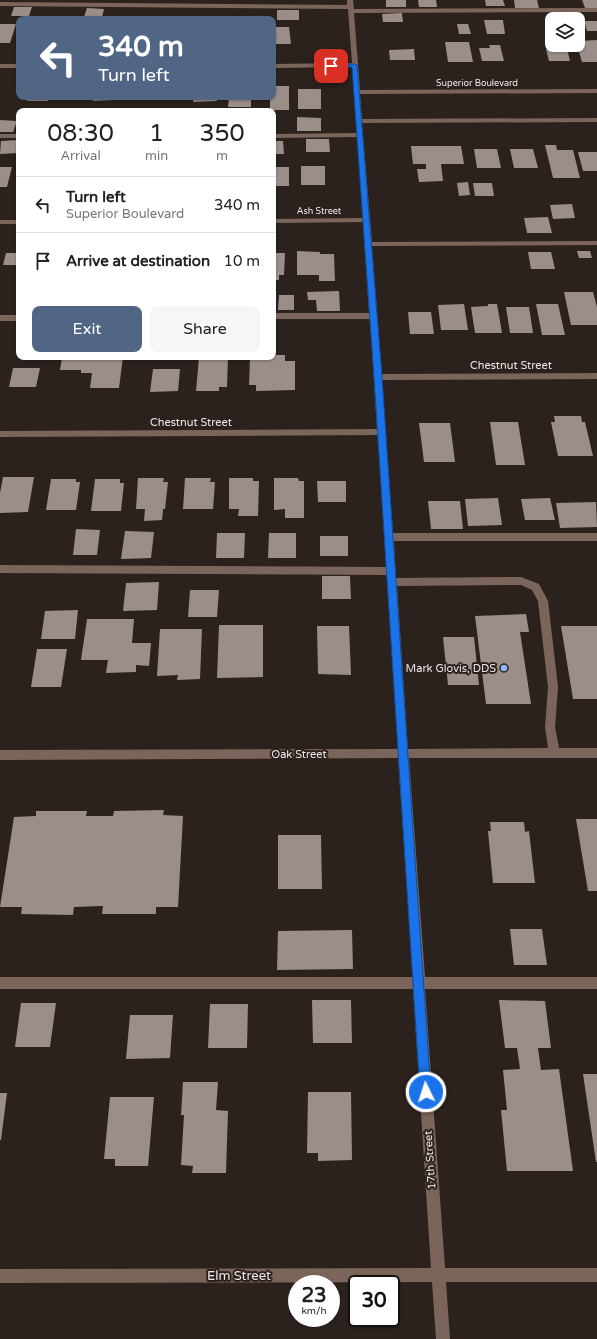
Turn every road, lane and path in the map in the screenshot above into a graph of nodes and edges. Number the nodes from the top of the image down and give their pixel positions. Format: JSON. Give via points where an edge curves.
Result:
{"nodes":[{"id":1,"x":0,"y":4,"type":"edge"},
{"id":2,"x":350,"y":6,"type":"edge"},
{"id":3,"x":597,"y":10,"type":"edge"},
{"id":4,"x":354,"y":65,"type":"junction"},
{"id":5,"x":0,"y":66,"type":"edge"},
{"id":6,"x":16,"y":66,"type":"edge"},
{"id":7,"x":276,"y":66,"type":"edge"},
{"id":8,"x":597,"y":91,"type":"edge"},
{"id":9,"x":356,"y":92,"type":"junction"},
{"id":10,"x":597,"y":120,"type":"edge"},
{"id":11,"x":358,"y":121,"type":"junction"},
{"id":12,"x":360,"y":135,"type":"junction"},
{"id":13,"x":0,"y":136,"type":"edge"},
{"id":14,"x":16,"y":136,"type":"edge"},
{"id":15,"x":276,"y":136,"type":"edge"},
{"id":16,"x":366,"y":220,"type":"junction"},
{"id":17,"x":276,"y":221,"type":"edge"},
{"id":18,"x":0,"y":222,"type":"edge"},
{"id":19,"x":16,"y":222,"type":"edge"},
{"id":20,"x":597,"y":243,"type":"edge"},
{"id":21,"x":368,"y":244,"type":"junction"},
{"id":22,"x":276,"y":316,"type":"edge"},
{"id":23,"x":373,"y":316,"type":"junction"},
{"id":24,"x":0,"y":318,"type":"edge"},
{"id":25,"x":16,"y":318,"type":"edge"},
{"id":26,"x":597,"y":376,"type":"edge"},
{"id":27,"x":378,"y":377,"type":"junction"},
{"id":28,"x":382,"y":432,"type":"junction"},
{"id":29,"x":0,"y":434,"type":"edge"},
{"id":30,"x":388,"y":536,"type":"junction"},
{"id":31,"x":597,"y":537,"type":"edge"},
{"id":32,"x":0,"y":569,"type":"edge"},
{"id":33,"x":391,"y":576,"type":"junction"},
{"id":34,"x":554,"y":753,"type":"junction"},
{"id":35,"x":597,"y":753,"type":"edge"},
{"id":36,"x":403,"y":754,"type":"junction"},
{"id":37,"x":0,"y":755,"type":"edge"},
{"id":38,"x":0,"y":983,"type":"edge"},
{"id":39,"x":597,"y":983,"type":"edge"},
{"id":40,"x":418,"y":984,"type":"junction"},
{"id":41,"x":597,"y":1275,"type":"edge"},
{"id":42,"x":0,"y":1276,"type":"edge"},
{"id":43,"x":438,"y":1276,"type":"junction"},
{"id":44,"x":443,"y":1339,"type":"edge"}],
"edges":[{"from":1,"to":2,"type":"street"},
{"from":2,"to":3,"type":"street"},
{"from":2,"to":4,"type":"street","name":"17th Street"},
{"from":4,"to":7,"type":"street"},
{"from":4,"to":9,"type":"street","name":"17th Street"},
{"from":5,"to":6,"type":"street"},
{"from":8,"to":9,"type":"street","name":"Superior Boulevard"},
{"from":9,"to":11,"type":"street","name":"17th Street"},
{"from":10,"to":11,"type":"street"},
{"from":11,"to":12,"type":"street","name":"17th Street"},
{"from":12,"to":15,"type":"street"},
{"from":12,"to":16,"type":"street","name":"17th Street"},
{"from":13,"to":14,"type":"street"},
{"from":16,"to":17,"type":"street","name":"Ash Street"},
{"from":16,"to":21,"type":"street","name":"17th Street"},
{"from":18,"to":19,"type":"street"},
{"from":20,"to":21,"type":"street"},
{"from":21,"to":23,"type":"street","name":"17th Street"},
{"from":22,"to":23,"type":"street"},
{"from":23,"to":27,"type":"street","name":"17th Street"},
{"from":24,"to":25,"type":"street"},
{"from":26,"to":27,"type":"street","name":"Chestnut Street"},
{"from":27,"to":28,"type":"street","name":"17th Street"},
{"from":28,"to":29,"type":"street","name":"Chestnut Street"},
{"from":28,"to":30,"type":"street","name":"17th Street"},
{"from":30,"to":31,"type":"street"},
{"from":30,"to":33,"type":"street","name":"17th Street"},
{"from":32,"to":33,"type":"street"},
{"from":33,"to":34,"type":"street","via":[[520,581],[532,583],[539,590],[543,601],[553,686],[550,727]]},
{"from":33,"to":36,"type":"street","name":"17th Street"},
{"from":34,"to":35,"type":"street","name":"Oak Street"},
{"from":34,"to":36,"type":"street","name":"Oak Street"},
{"from":36,"to":37,"type":"street","name":"Oak Street"},
{"from":36,"to":40,"type":"street","name":"17th Street"},
{"from":38,"to":40,"type":"street"},
{"from":39,"to":40,"type":"street"},
{"from":40,"to":43,"type":"street","name":"17th Street"},
{"from":41,"to":43,"type":"street","name":"Elm Street"},
{"from":42,"to":43,"type":"street","name":"Elm Street"},
{"from":43,"to":44,"type":"street","name":"17th Street"}]}
